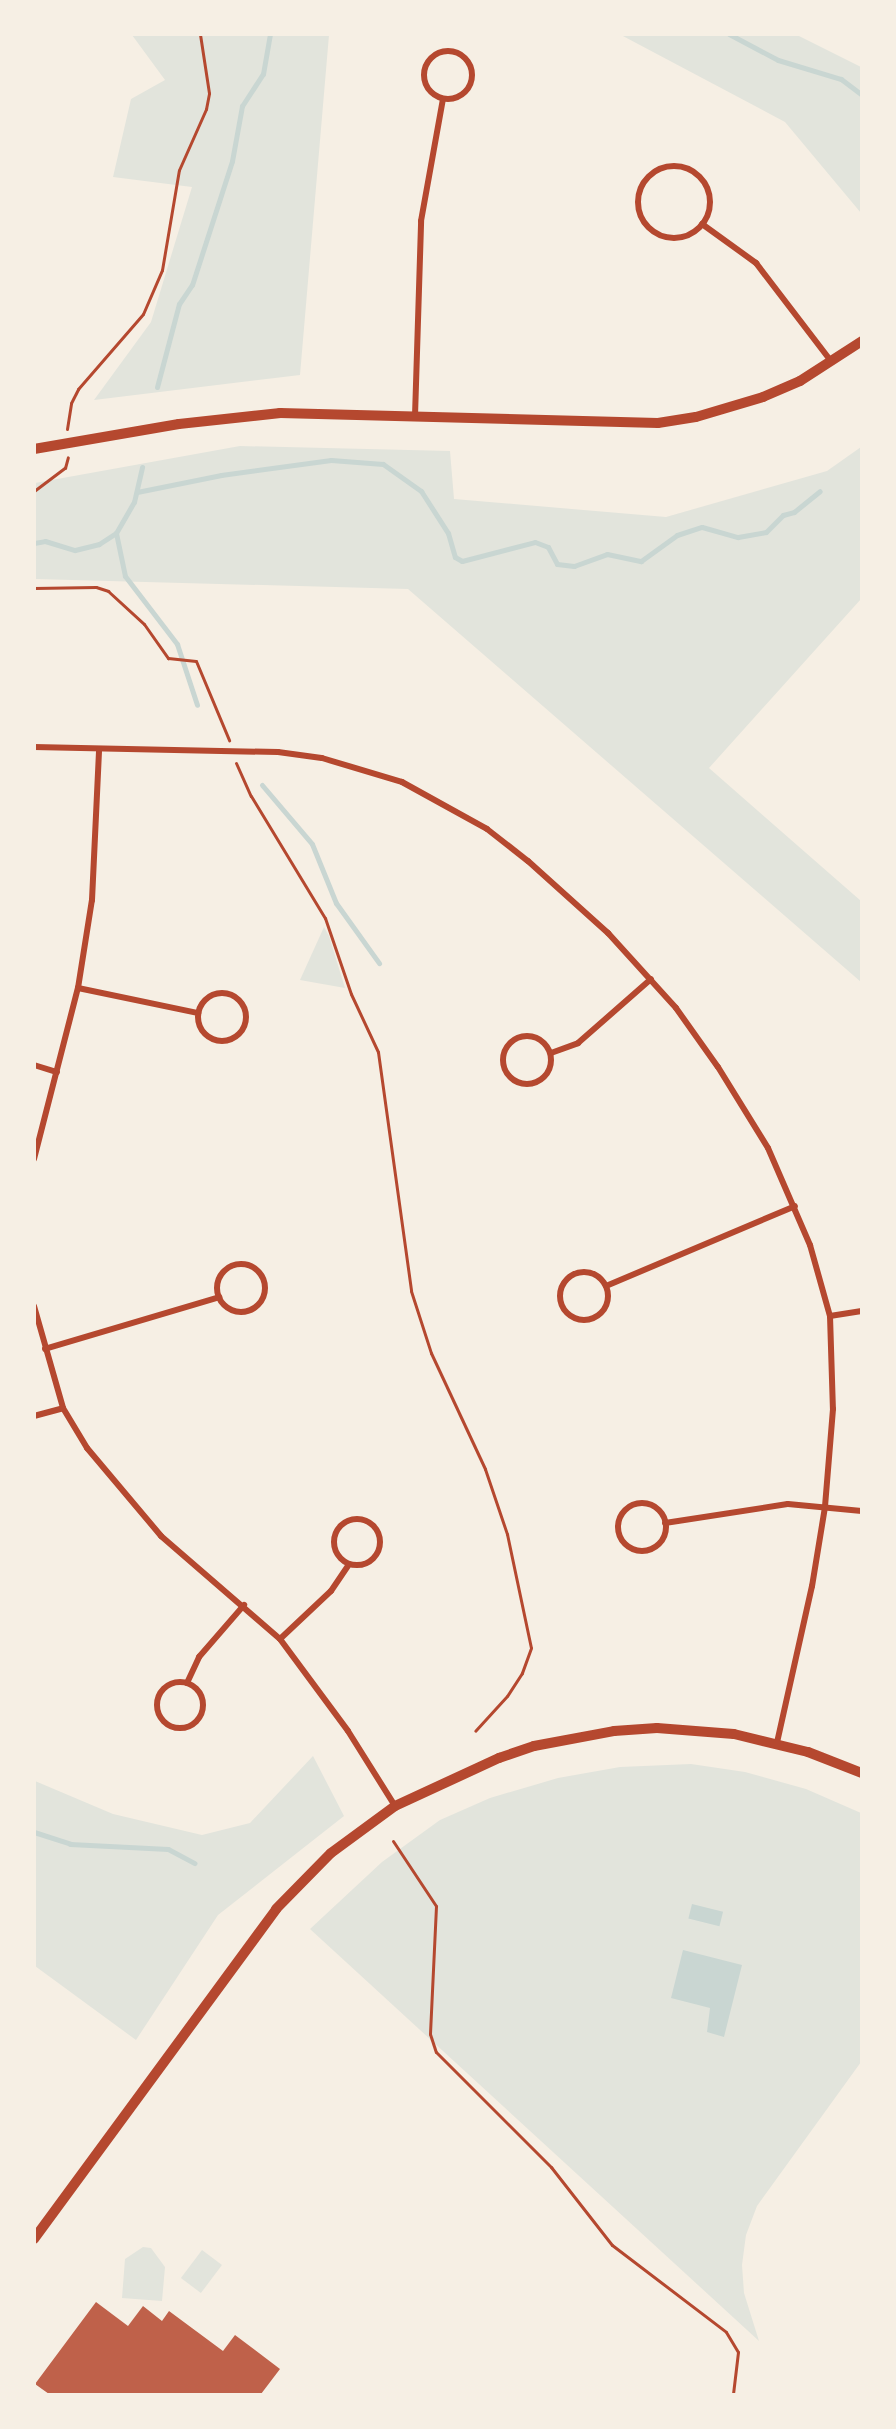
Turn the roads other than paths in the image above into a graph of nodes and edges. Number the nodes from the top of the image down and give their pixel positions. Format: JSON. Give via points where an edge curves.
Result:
{"nodes":[{"id":1,"x":443,"y":99,"type":"junction"},
{"id":2,"x":702,"y":224,"type":"junction"},
{"id":3,"x":861,"y":341,"type":"edge"},
{"id":4,"x":831,"y":361,"type":"junction"},
{"id":5,"x":415,"y":416,"type":"junction"},
{"id":6,"x":34,"y":449,"type":"edge"},
{"id":7,"x":34,"y":747,"type":"edge"},
{"id":8,"x":99,"y":749,"type":"junction"},
{"id":9,"x":651,"y":979,"type":"junction"},
{"id":10,"x":78,"y":988,"type":"junction"},
{"id":11,"x":198,"y":1013,"type":"junction"},
{"id":12,"x":551,"y":1053,"type":"junction"},
{"id":13,"x":34,"y":1065,"type":"edge"},
{"id":14,"x":57,"y":1071,"type":"junction"},
{"id":15,"x":34,"y":1159,"type":"edge"},
{"id":16,"x":795,"y":1206,"type":"junction"},
{"id":17,"x":606,"y":1286,"type":"junction"},
{"id":18,"x":219,"y":1297,"type":"junction"},
{"id":19,"x":34,"y":1306,"type":"edge"},
{"id":20,"x":861,"y":1311,"type":"edge"},
{"id":21,"x":830,"y":1316,"type":"junction"},
{"id":22,"x":45,"y":1349,"type":"junction"},
{"id":23,"x":63,"y":1408,"type":"junction"},
{"id":24,"x":34,"y":1416,"type":"edge"},
{"id":25,"x":825,"y":1507,"type":"junction"},
{"id":26,"x":861,"y":1511,"type":"edge"},
{"id":27,"x":665,"y":1523,"type":"junction"},
{"id":28,"x":349,"y":1564,"type":"junction"},
{"id":29,"x":244,"y":1605,"type":"junction"},
{"id":30,"x":280,"y":1639,"type":"junction"},
{"id":31,"x":187,"y":1683,"type":"junction"},
{"id":32,"x":777,"y":1742,"type":"junction"},
{"id":33,"x":861,"y":1773,"type":"edge"},
{"id":34,"x":395,"y":1806,"type":"junction"},
{"id":35,"x":34,"y":2239,"type":"edge"}],
"edges":[{"from":1,"to":1,"type":"street","via":[[430,91],[424,73],[436,55],[456,52],[470,64],[470,86],[454,99]]},
{"from":1,"to":5,"type":"street","via":[[421,221]]},
{"from":2,"to":2,"type":"street","via":[[676,238],[655,232],[645,224],[637,204],[644,181],[657,169],[673,165],[697,174],[709,195],[709,211]]},
{"from":2,"to":4,"type":"street","via":[[756,263]]},
{"from":3,"to":4,"type":"street"},
{"from":4,"to":5,"type":"street","via":[[800,381],[742,404],[658,423]]},
{"from":5,"to":6,"type":"street","via":[[233,416]]},
{"from":7,"to":8,"type":"street"},
{"from":8,"to":9,"type":"street","via":[[289,754],[361,768],[402,782],[444,803],[528,861],[572,898]]},
{"from":8,"to":10,"type":"street","via":[[93,888]]},
{"from":9,"to":12,"type":"street","via":[[578,1043]]},
{"from":9,"to":16,"type":"street","via":[[701,1042],[744,1106]]},
{"from":10,"to":11,"type":"street"},
{"from":10,"to":14,"type":"street"},
{"from":11,"to":11,"type":"street","via":[[199,1024],[210,1038],[233,1038],[244,1025],[243,1005],[226,994],[206,999]]},
{"from":12,"to":12,"type":"street","via":[[536,1037],[520,1037],[507,1047],[505,1070],[518,1083],[536,1083],[549,1071]]},
{"from":13,"to":14,"type":"street"},
{"from":14,"to":15,"type":"street"},
{"from":16,"to":17,"type":"street"},
{"from":16,"to":21,"type":"street","via":[[820,1274]]},
{"from":17,"to":17,"type":"street","via":[[592,1273],[574,1274],[562,1286],[561,1303],[572,1316],[590,1319],[607,1305]]},
{"from":18,"to":18,"type":"street","via":[[233,1311],[254,1309],[264,1296],[263,1276],[249,1265],[229,1268],[217,1285]]},
{"from":18,"to":22,"type":"street"},
{"from":19,"to":22,"type":"street"},
{"from":20,"to":21,"type":"street"},
{"from":21,"to":25,"type":"street","via":[[833,1408]]},
{"from":22,"to":23,"type":"street"},
{"from":23,"to":24,"type":"street"},
{"from":23,"to":29,"type":"street","via":[[87,1448],[135,1508],[161,1536]]},
{"from":25,"to":26,"type":"street"},
{"from":25,"to":27,"type":"street","via":[[769,1506]]},
{"from":25,"to":32,"type":"street","via":[[812,1586]]},
{"from":27,"to":27,"type":"street","via":[[653,1506],[634,1504],[622,1513],[619,1532],[632,1549],[651,1549],[662,1540]]},
{"from":28,"to":28,"type":"street","via":[[368,1563],[378,1553],[380,1536],[367,1521],[346,1521],[335,1534],[336,1552]]},
{"from":28,"to":30,"type":"street","via":[[331,1591]]},
{"from":29,"to":30,"type":"street"},
{"from":29,"to":31,"type":"street","via":[[199,1657]]},
{"from":30,"to":34,"type":"street","via":[[348,1731]]},
{"from":31,"to":31,"type":"street","via":[[170,1684],[158,1696],[158,1714],[168,1725],[188,1727],[202,1712],[201,1695]]},
{"from":32,"to":33,"type":"street"},
{"from":32,"to":34,"type":"street","via":[[657,1728],[577,1737],[499,1758]]},
{"from":34,"to":35,"type":"street","via":[[331,1853],[276,1909]]}]}
